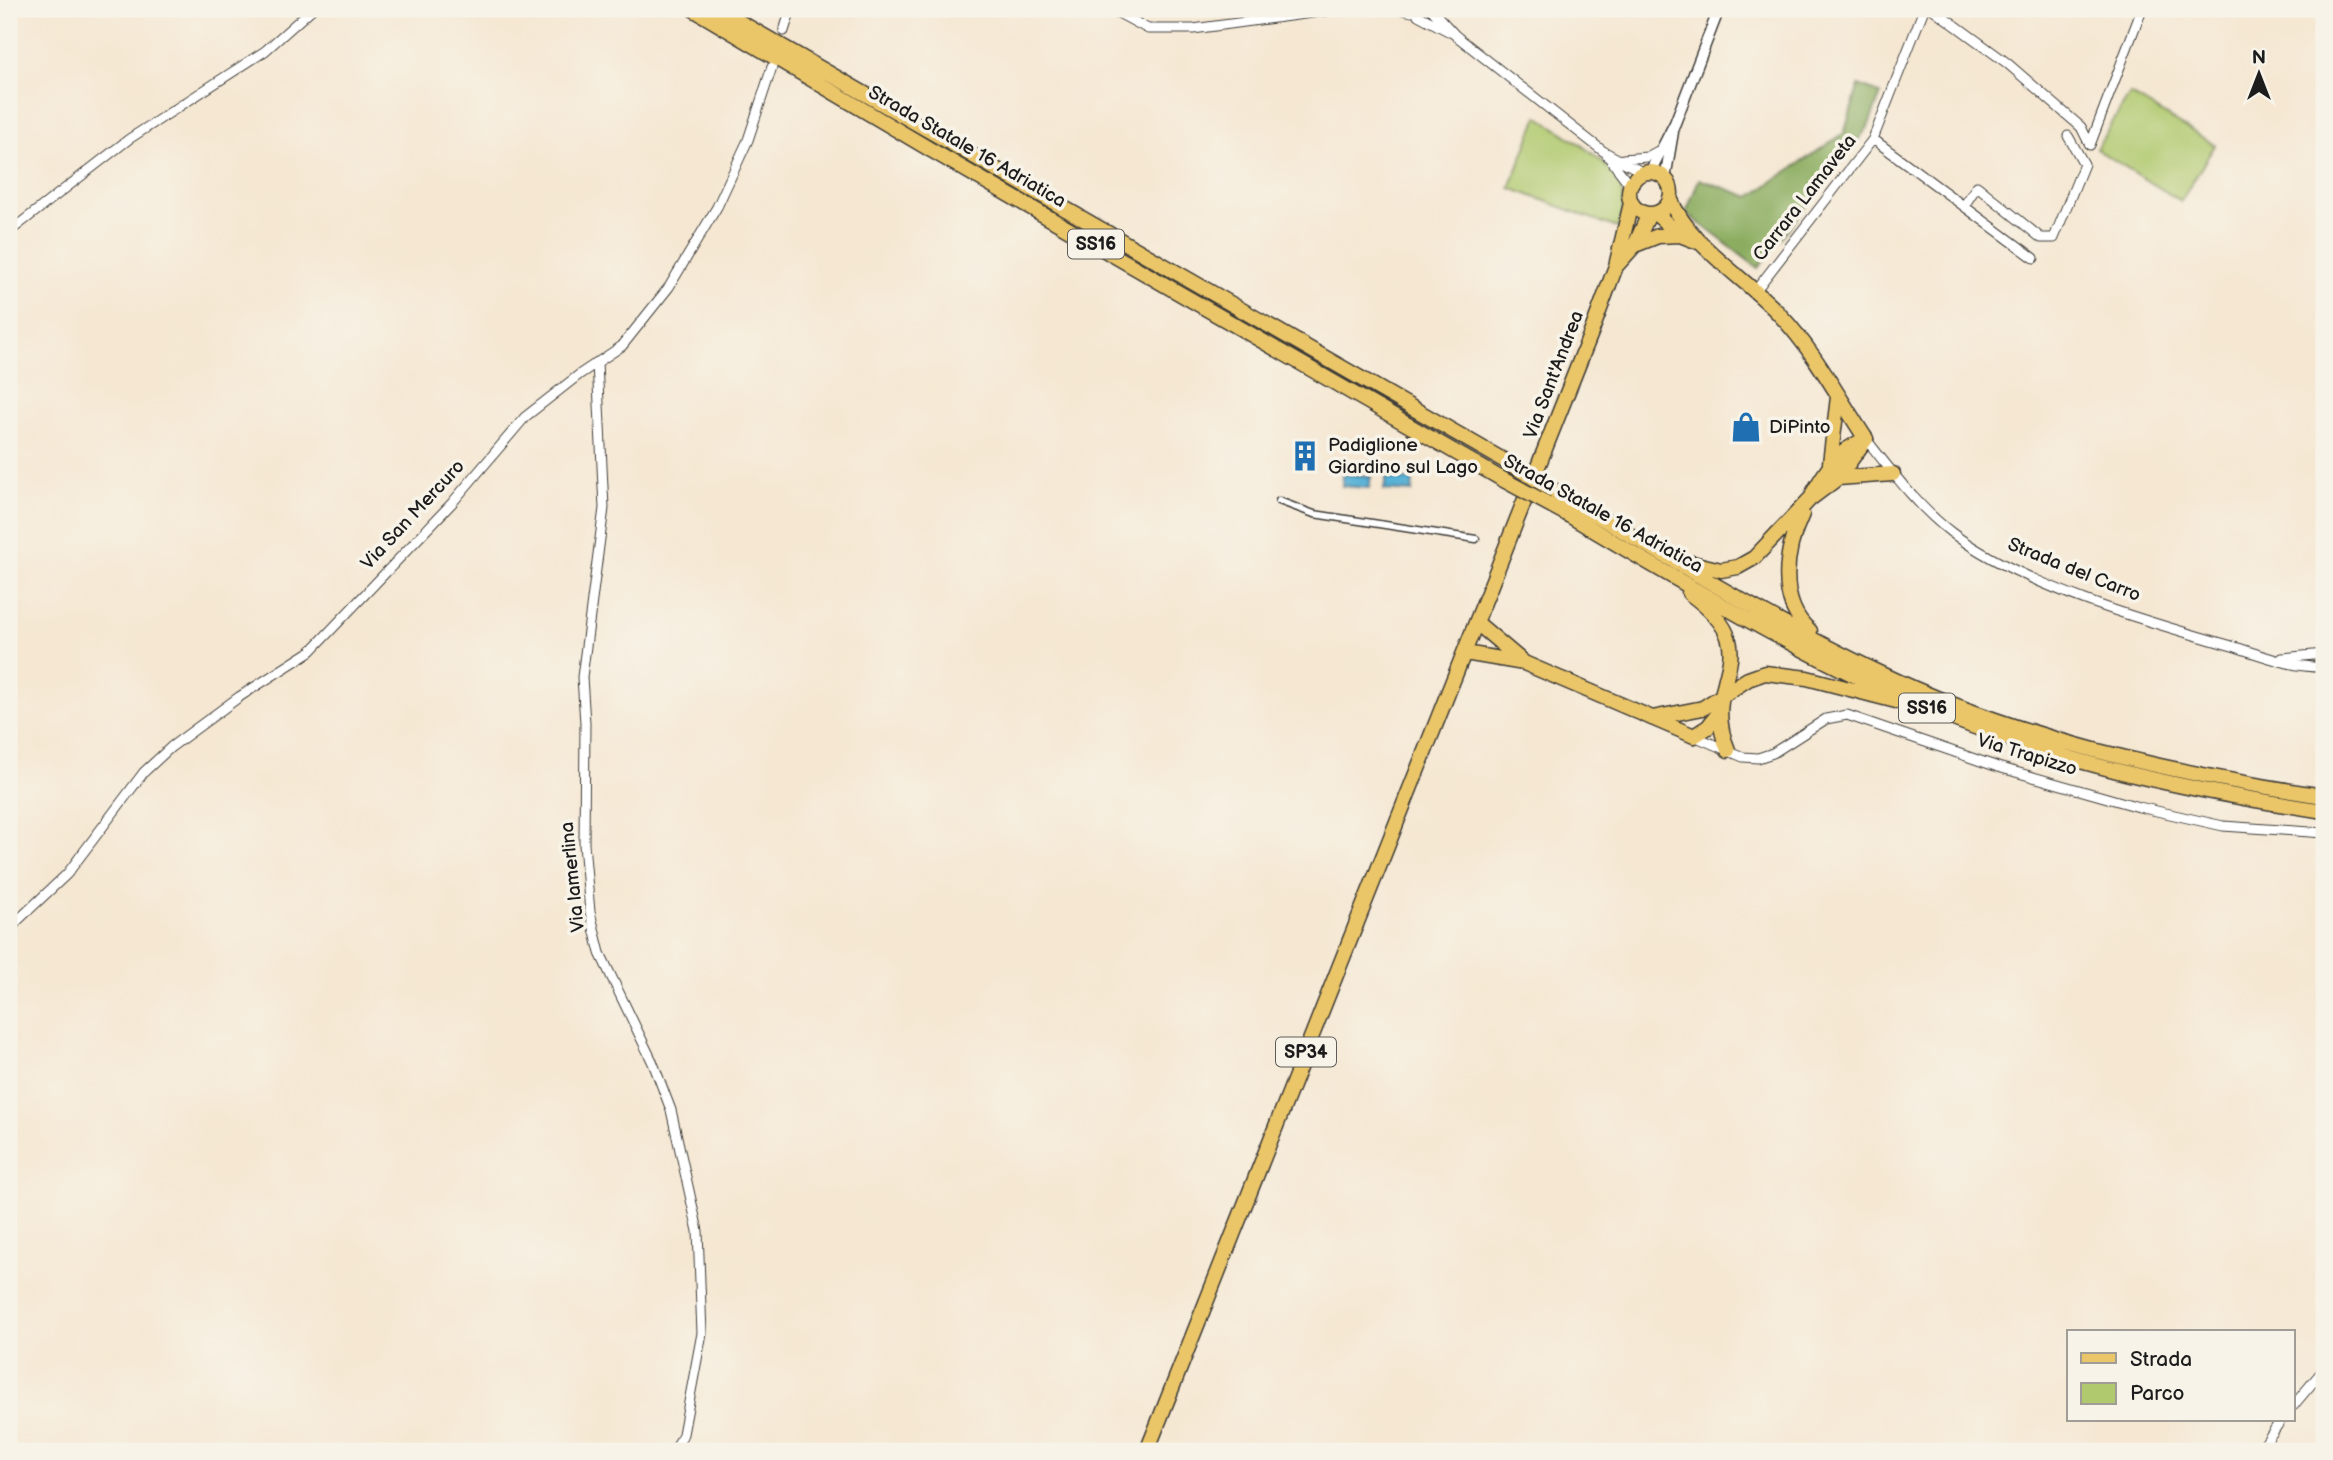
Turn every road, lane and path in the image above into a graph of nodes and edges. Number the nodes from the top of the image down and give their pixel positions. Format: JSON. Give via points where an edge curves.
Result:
{"nodes":[{"id":1,"x":312,"y":9,"type":"edge"},
{"id":2,"x":693,"y":9,"type":"edge"},
{"id":3,"x":717,"y":9,"type":"edge"},
{"id":4,"x":791,"y":9,"type":"edge"},
{"id":5,"x":1111,"y":9,"type":"edge"},
{"id":6,"x":1342,"y":9,"type":"edge"},
{"id":7,"x":1399,"y":9,"type":"edge"},
{"id":8,"x":1430,"y":9,"type":"edge"},
{"id":9,"x":1719,"y":9,"type":"edge"},
{"id":10,"x":1924,"y":9,"type":"edge"},
{"id":11,"x":1933,"y":9,"type":"edge"},
{"id":12,"x":2142,"y":9,"type":"edge"},
{"id":13,"x":1413,"y":12,"type":"edge"},
{"id":14,"x":784,"y":31,"type":"dead end"},
{"id":15,"x":1455,"y":35,"type":"junction"},
{"id":16,"x":772,"y":67,"type":"dead end"},
{"id":17,"x":1675,"y":123,"type":"junction"},
{"id":18,"x":2068,"y":136,"type":"dead end"},
{"id":19,"x":1873,"y":139,"type":"junction"},
{"id":20,"x":1603,"y":151,"type":"junction"},
{"id":21,"x":1658,"y":151,"type":"junction"},
{"id":22,"x":1620,"y":159,"type":"junction"},
{"id":23,"x":1647,"y":173,"type":"junction"},
{"id":24,"x":1665,"y":179,"type":"junction"},
{"id":25,"x":1630,"y":185,"type":"junction"},
{"id":26,"x":1670,"y":198,"type":"junction"},
{"id":27,"x":1631,"y":203,"type":"junction"},
{"id":28,"x":1964,"y":206,"type":"junction"},
{"id":29,"x":1652,"y":214,"type":"junction"},
{"id":30,"x":9,"y":232,"type":"edge"},
{"id":31,"x":1680,"y":235,"type":"junction"},
{"id":32,"x":1635,"y":245,"type":"junction"},
{"id":33,"x":1705,"y":245,"type":"junction"},
{"id":34,"x":2034,"y":258,"type":"dead end"},
{"id":35,"x":1616,"y":266,"type":"junction"},
{"id":36,"x":1756,"y":290,"type":"junction"},
{"id":37,"x":597,"y":362,"type":"junction"},
{"id":38,"x":1838,"y":397,"type":"junction"},
{"id":39,"x":1866,"y":439,"type":"junction"},
{"id":40,"x":1830,"y":463,"type":"junction"},
{"id":41,"x":1893,"y":474,"type":"junction"},
{"id":42,"x":1838,"y":478,"type":"junction"},
{"id":43,"x":1810,"y":499,"type":"junction"},
{"id":44,"x":1279,"y":501,"type":"dead end"},
{"id":45,"x":1567,"y":506,"type":"junction"},
{"id":46,"x":1476,"y":539,"type":"dead end"},
{"id":47,"x":1641,"y":550,"type":"junction"},
{"id":48,"x":1477,"y":623,"type":"junction"},
{"id":49,"x":1833,"y":650,"type":"junction"},
{"id":50,"x":1465,"y":653,"type":"junction"},
{"id":51,"x":2324,"y":654,"type":"edge"},
{"id":52,"x":2270,"y":657,"type":"junction"},
{"id":53,"x":1524,"y":663,"type":"junction"},
{"id":54,"x":2324,"y":667,"type":"edge"},
{"id":55,"x":1720,"y":698,"type":"junction"},
{"id":56,"x":1703,"y":708,"type":"junction"},
{"id":57,"x":1931,"y":710,"type":"junction"},
{"id":58,"x":1718,"y":714,"type":"junction"},
{"id":59,"x":1652,"y":718,"type":"junction"},
{"id":60,"x":1694,"y":736,"type":"junction"},
{"id":61,"x":1728,"y":750,"type":"junction"},
{"id":62,"x":2324,"y":796,"type":"edge"},
{"id":63,"x":2324,"y":811,"type":"edge"},
{"id":64,"x":2324,"y":833,"type":"edge"},
{"id":65,"x":9,"y":935,"type":"edge"},
{"id":66,"x":2324,"y":1368,"type":"edge"},
{"id":67,"x":2294,"y":1405,"type":"edge"},
{"id":68,"x":2280,"y":1422,"type":"edge"},
{"id":69,"x":675,"y":1451,"type":"edge"},
{"id":70,"x":1147,"y":1451,"type":"edge"},
{"id":71,"x":2260,"y":1451,"type":"edge"}],
"edges":[{"from":1,"to":30,"type":"street","via":[[265,51],[129,139]]},
{"from":2,"to":45,"type":"main road","name":"Strada Statale 16 Adriatica","number":"SS16","bridge":true,"via":[[1500,478]]},
{"from":3,"to":45,"type":"main road","name":"Strada Statale 16 Adriatica","number":"SS16","bridge":true,"via":[[1504,461]]},
{"from":4,"to":14,"type":"street"},
{"from":5,"to":6,"type":"street","via":[[1148,29],[1193,29]]},
{"from":7,"to":13,"type":"street"},
{"from":8,"to":13,"type":"street"},
{"from":8,"to":15,"type":"street"},
{"from":9,"to":17,"type":"street"},
{"from":10,"to":19,"type":"street","name":"Carrara Lamaveta"},
{"from":11,"to":12,"type":"street","via":[[2007,63],[2081,127],[2090,145]]},
{"from":13,"to":15,"type":"street"},
{"from":15,"to":20,"type":"street"},
{"from":16,"to":37,"type":"street","name":"Via San Mercuro","via":[[748,140],[717,207],[669,287],[622,346]]},
{"from":17,"to":21,"type":"street"},
{"from":17,"to":24,"type":"street"},
{"from":18,"to":28,"type":"street","via":[[2084,164],[2054,238],[2041,238],[1977,186]]},
{"from":19,"to":28,"type":"street"},
{"from":19,"to":36,"type":"street","name":"Carrara Lamaveta"},
{"from":20,"to":22,"type":"street"},
{"from":20,"to":25,"type":"street"},
{"from":21,"to":22,"type":"street","via":[[1647,157]]},
{"from":21,"to":23,"type":"street"},
{"from":22,"to":23,"type":"street"},
{"from":23,"to":24,"type":"main road"},
{"from":23,"to":25,"type":"main road"},
{"from":24,"to":26,"type":"main road"},
{"from":25,"to":27,"type":"main road","name":"Via Sant'Andrea"},
{"from":26,"to":29,"type":"main road","name":"Via Sant'Andrea","via":[[1665,208]]},
{"from":26,"to":33,"type":"main road","name":"Strada del Carro","via":[[1676,212]]},
{"from":27,"to":29,"type":"main road","via":[[1638,211]]},
{"from":27,"to":35,"type":"main road","name":"Via Sant'Andrea"},
{"from":28,"to":34,"type":"street"},
{"from":29,"to":31,"type":"main road","name":"Strada del Carro"},
{"from":29,"to":32,"type":"main road","name":"Via Sant'Andrea"},
{"from":31,"to":32,"type":"main road","via":[[1658,236]]},
{"from":31,"to":33,"type":"main road","name":"Strada del Carro"},
{"from":32,"to":35,"type":"main road","name":"Via Sant'Andrea"},
{"from":33,"to":36,"type":"main road","name":"Strada del Carro"},
{"from":35,"to":48,"type":"main road","name":"Via Sant'Andrea"},
{"from":36,"to":38,"type":"main road","name":"Strada del Carro","via":[[1807,346]]},
{"from":37,"to":65,"type":"street","name":"Via San Mercuro","via":[[525,417],[452,503],[311,651],[239,696],[144,772],[67,874],[16,922]]},
{"from":37,"to":69,"type":"street","name":"Via lamerlina","via":[[604,508],[582,677],[584,844],[590,912],[600,953],[671,1110],[698,1231],[702,1333],[683,1434]]},
{"from":38,"to":39,"type":"main road","name":"Strada del Carro"},
{"from":38,"to":40,"type":"main road"},
{"from":39,"to":40,"type":"main road","via":[[1845,448]]},
{"from":39,"to":41,"type":"street","name":"Strada del Carro"},
{"from":39,"to":42,"type":"main road"},
{"from":40,"to":43,"type":"main road"},
{"from":41,"to":42,"type":"main road"},
{"from":41,"to":52,"type":"street","name":"Strada del Carro","via":[[1951,532],[2013,569],[2118,610]]},
{"from":42,"to":43,"type":"main road"},
{"from":43,"to":47,"type":"main road","via":[[1754,558],[1738,567],[1701,567]]},
{"from":43,"to":49,"type":"main road","via":[[1793,533],[1788,595],[1799,621]]},
{"from":44,"to":46,"type":"street","via":[[1314,514]]},
{"from":45,"to":47,"type":"main road","name":"Strada Statale 16 Adriatica","number":"SS16"},
{"from":47,"to":49,"type":"main road","name":"Strada Statale 16 Adriatica","number":"SS16"},
{"from":47,"to":55,"type":"main road","via":[[1710,609],[1725,628],[1731,656]]},
{"from":47,"to":57,"type":"main road","name":"Strada Statale 16 Adriatica","number":"SS16","via":[[1827,662]]},
{"from":48,"to":50,"type":"main road","name":"Via Sant'Andrea"},
{"from":48,"to":53,"type":"main road"},
{"from":49,"to":62,"type":"main road","name":"Strada Statale 16 Adriatica","number":"SS16","via":[[1937,697],[2050,737],[2136,761]]},
{"from":50,"to":53,"type":"main road"},
{"from":50,"to":70,"type":"main road","number":"SP34"},
{"from":51,"to":52,"type":"street","name":"Strada del Carro"},
{"from":52,"to":54,"type":"street","name":"Strada del Carro","via":[[2295,666]]},
{"from":53,"to":59,"type":"main road"},
{"from":55,"to":56,"type":"main road"},
{"from":55,"to":57,"type":"main road","via":[[1748,679],[1782,673]]},
{"from":55,"to":58,"type":"main road"},
{"from":56,"to":59,"type":"main road"},
{"from":56,"to":60,"type":"main road"},
{"from":57,"to":63,"type":"main road","name":"Strada Statale 16 Adriatica","number":"SS16","via":[[2134,776]]},
{"from":58,"to":60,"type":"main road"},
{"from":58,"to":61,"type":"main road"},
{"from":59,"to":60,"type":"main road"},
{"from":60,"to":61,"type":"street","name":"Via Trapizzo"},
{"from":61,"to":64,"type":"street","name":"Via Trapizzo","via":[[1758,758],[1826,719],[1847,715],[1998,767],[2139,807],[2223,826]]},
{"from":66,"to":67,"type":"street"},
{"from":68,"to":71,"type":"street"}]}
